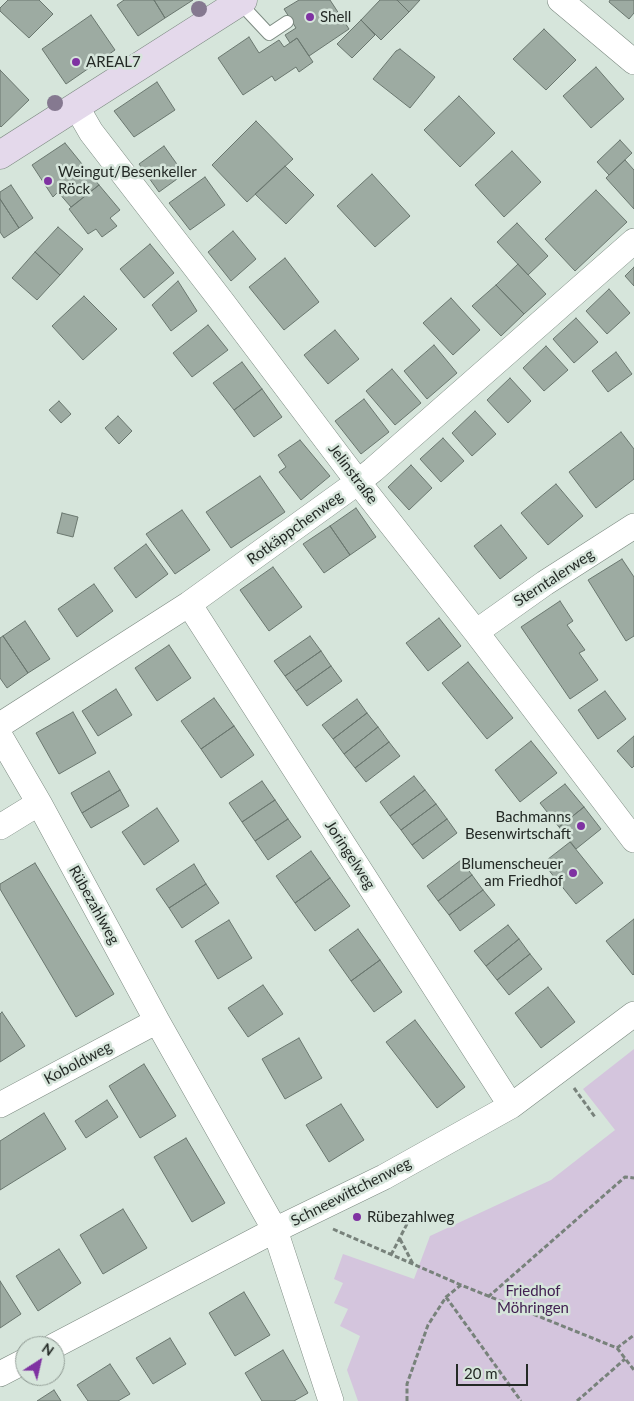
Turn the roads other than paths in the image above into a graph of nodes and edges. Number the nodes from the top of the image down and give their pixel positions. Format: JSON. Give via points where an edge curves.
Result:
{"nodes":[{"id":1,"x":560,"y":0,"type":"edge"},
{"id":2,"x":241,"y":1,"type":"edge"},
{"id":3,"x":288,"y":22,"type":"dead end"},
{"id":4,"x":634,"y":62,"type":"edge"},
{"id":5,"x":76,"y":106,"type":"junction"},
{"id":6,"x":0,"y":155,"type":"edge"},
{"id":7,"x":634,"y":241,"type":"edge"},
{"id":8,"x":358,"y":482,"type":"junction"},
{"id":9,"x":634,"y":526,"type":"edge"},
{"id":10,"x":189,"y":604,"type":"junction"},
{"id":11,"x":476,"y":632,"type":"junction"},
{"id":12,"x":0,"y":725,"type":"edge"},
{"id":13,"x":0,"y":736,"type":"edge"},
{"id":14,"x":38,"y":803,"type":"junction"},
{"id":15,"x":0,"y":827,"type":"edge"},
{"id":16,"x":634,"y":840,"type":"edge"},
{"id":17,"x":634,"y":1014,"type":"edge"},
{"id":18,"x":157,"y":1021,"type":"junction"},
{"id":19,"x":0,"y":1105,"type":"edge"},
{"id":20,"x":511,"y":1106,"type":"junction"},
{"id":21,"x":275,"y":1230,"type":"junction"},
{"id":22,"x":65,"y":1340,"type":"edge"},
{"id":23,"x":15,"y":1366,"type":"edge"},
{"id":24,"x":0,"y":1374,"type":"edge"},
{"id":25,"x":331,"y":1401,"type":"edge"}],
"edges":[{"from":1,"to":4,"type":"street"},
{"from":2,"to":3,"type":"lane","via":[[268,34]]},
{"from":2,"to":5,"type":"main road"},
{"from":5,"to":6,"type":"main road"},
{"from":5,"to":8,"type":"street","name":"Jelinstraße","via":[[91,132]]},
{"from":7,"to":8,"type":"street","name":"Rotkäppchenweg"},
{"from":8,"to":10,"type":"street","name":"Rotkäppchenweg"},
{"from":8,"to":11,"type":"street","name":"Jelinstraße"},
{"from":9,"to":11,"type":"street","name":"Sterntalerweg"},
{"from":10,"to":12,"type":"street","name":"Rotkäppchenweg"},
{"from":10,"to":20,"type":"street","name":"Joringelweg"},
{"from":11,"to":16,"type":"street","name":"Jelinstraße"},
{"from":13,"to":14,"type":"street","name":"Rübezahlweg"},
{"from":14,"to":15,"type":"street"},
{"from":14,"to":18,"type":"street","name":"Rübezahlweg"},
{"from":17,"to":20,"type":"street","name":"Schneewittchenweg"},
{"from":18,"to":19,"type":"street","name":"Koboldweg"},
{"from":18,"to":21,"type":"street","name":"Rübezahlweg"},
{"from":20,"to":21,"type":"street","name":"Schneewittchenweg","via":[[384,1177]]},
{"from":21,"to":22,"type":"street","name":"Schneewittchenweg"},
{"from":21,"to":25,"type":"street","name":"Rübezahlweg"},
{"from":23,"to":24,"type":"street"}]}
